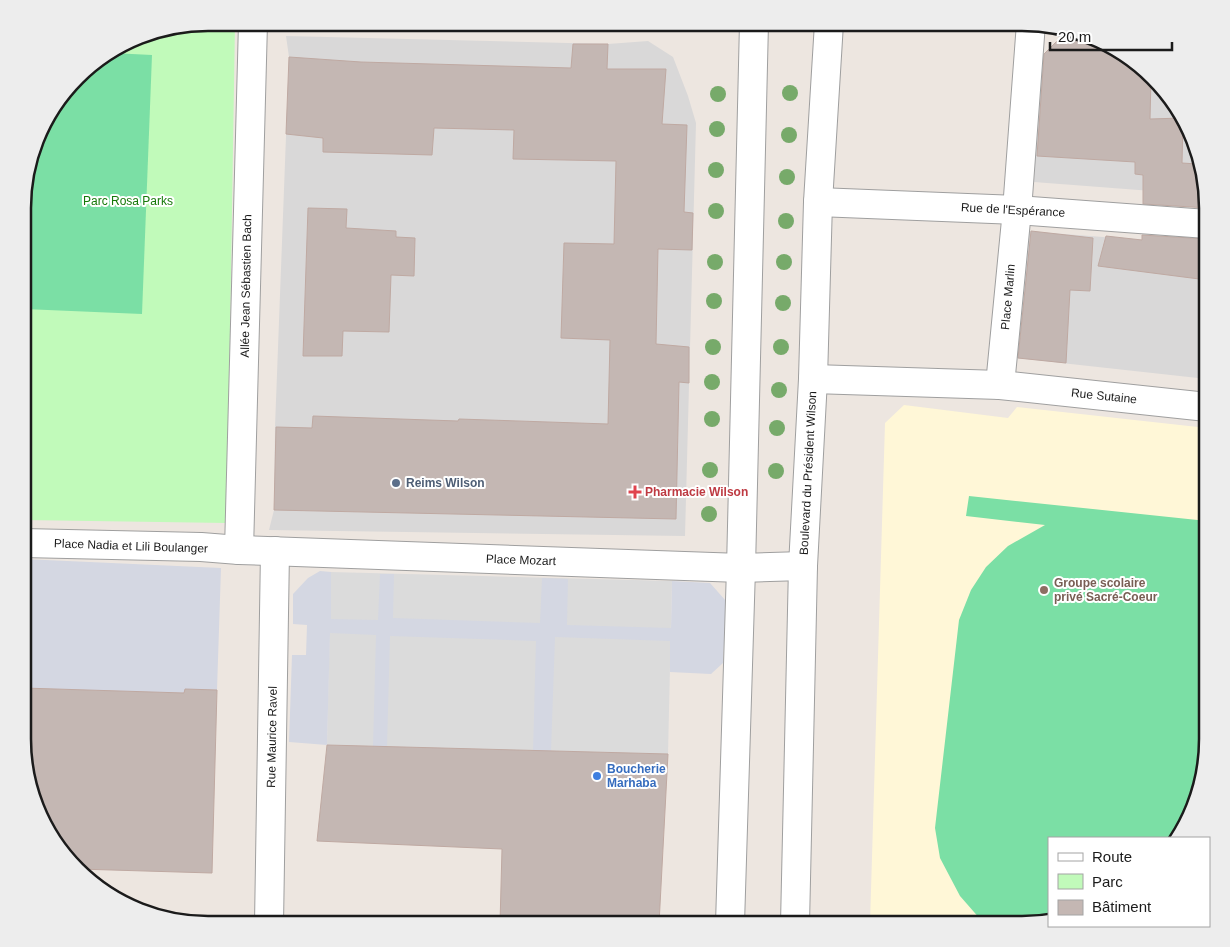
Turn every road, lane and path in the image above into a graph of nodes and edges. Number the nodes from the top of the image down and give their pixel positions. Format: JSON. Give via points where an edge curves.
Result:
{"nodes":[{"id":1,"x":253,"y":31,"type":"edge"},
{"id":2,"x":754,"y":32,"type":"edge"},
{"id":3,"x":828,"y":32,"type":"edge"},
{"id":4,"x":1030,"y":32,"type":"edge"},
{"id":5,"x":818,"y":202,"type":"junction"},
{"id":6,"x":1017,"y":210,"type":"junction"},
{"id":7,"x":1199,"y":223,"type":"edge"},
{"id":8,"x":813,"y":379,"type":"junction"},
{"id":9,"x":1000,"y":385,"type":"junction"},
{"id":10,"x":1199,"y":406,"type":"edge"},
{"id":11,"x":32,"y":543,"type":"edge"},
{"id":12,"x":239,"y":550,"type":"junction"},
{"id":13,"x":275,"y":551,"type":"junction"},
{"id":14,"x":803,"y":566,"type":"junction"},
{"id":15,"x":741,"y":568,"type":"junction"},
{"id":16,"x":269,"y":915,"type":"edge"},
{"id":17,"x":730,"y":916,"type":"edge"},
{"id":18,"x":795,"y":916,"type":"edge"}],
"edges":[{"from":1,"to":12,"type":"street","name":"Allée Jean Sébastien Bach"},
{"from":2,"to":15,"type":"street"},
{"from":3,"to":5,"type":"street","name":"Boulevard du Président Wilson"},
{"from":4,"to":6,"type":"street","name":"Place Marlin"},
{"from":5,"to":6,"type":"street","name":"Rue de l'Espérance"},
{"from":5,"to":8,"type":"street","name":"Boulevard du Président Wilson"},
{"from":6,"to":7,"type":"street","name":"Rue de l'Espérance"},
{"from":6,"to":9,"type":"street","name":"Place Marlin"},
{"from":8,"to":9,"type":"street"},
{"from":8,"to":14,"type":"street","name":"Boulevard du Président Wilson"},
{"from":9,"to":10,"type":"street","name":"Rue Sutaine"},
{"from":11,"to":12,"type":"street","name":"Place Nadia et Lili Boulanger"},
{"from":12,"to":13,"type":"street","name":"Place Mozart"},
{"from":13,"to":15,"type":"street","name":"Place Mozart"},
{"from":13,"to":16,"type":"street","name":"Rue Maurice Ravel"},
{"from":14,"to":15,"type":"street","name":"Place Mozart"},
{"from":14,"to":18,"type":"street","name":"Boulevard du Président Wilson"},
{"from":15,"to":17,"type":"street"}]}
